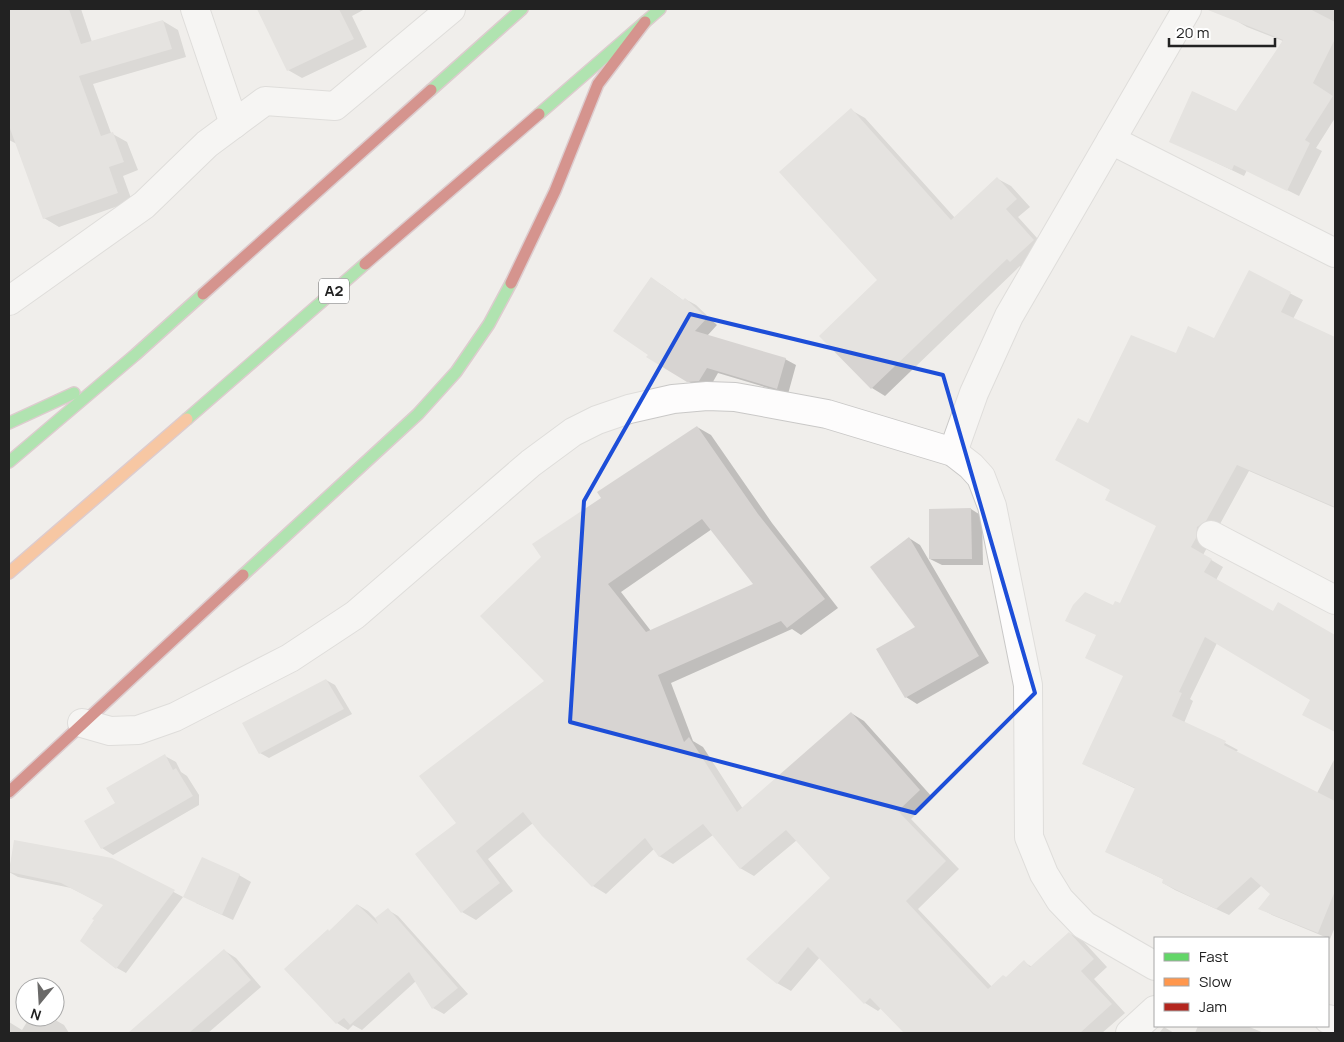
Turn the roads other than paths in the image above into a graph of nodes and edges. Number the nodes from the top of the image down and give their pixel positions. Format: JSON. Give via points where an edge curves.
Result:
{"nodes":[{"id":1,"x":196,"y":9,"type":"edge"},
{"id":2,"x":451,"y":9,"type":"edge"},
{"id":3,"x":522,"y":9,"type":"edge"},
{"id":4,"x":660,"y":9,"type":"edge"},
{"id":5,"x":1187,"y":9,"type":"edge"},
{"id":6,"x":644,"y":22,"type":"junction"},
{"id":7,"x":234,"y":124,"type":"junction"},
{"id":8,"x":1111,"y":140,"type":"junction"},
{"id":9,"x":1335,"y":253,"type":"edge"},
{"id":10,"x":9,"y":301,"type":"edge"},
{"id":11,"x":135,"y":355,"type":"junction"},
{"id":12,"x":9,"y":423,"type":"edge"},
{"id":13,"x":953,"y":452,"type":"junction"},
{"id":14,"x":9,"y":462,"type":"edge"},
{"id":15,"x":1211,"y":535,"type":"dead end"},
{"id":16,"x":9,"y":573,"type":"edge"},
{"id":17,"x":1335,"y":600,"type":"edge"},
{"id":18,"x":82,"y":723,"type":"junction"},
{"id":19,"x":9,"y":792,"type":"edge"},
{"id":20,"x":1154,"y":965,"type":"edge"},
{"id":21,"x":1154,"y":1011,"type":"edge"},
{"id":22,"x":1130,"y":1033,"type":"edge"}],
"edges":[{"from":1,"to":7,"type":"street"},
{"from":2,"to":7,"type":"street","via":[[335,106],[265,101]]},
{"from":3,"to":11,"type":"highway"},
{"from":4,"to":6,"type":"highway","number":"A2"},
{"from":5,"to":8,"type":"street"},
{"from":6,"to":16,"type":"highway","number":"A2"},
{"from":6,"to":18,"type":"highway","via":[[598,84],[522,263],[489,324],[456,372],[418,414]]},
{"from":7,"to":10,"type":"street","via":[[207,144],[144,205]]},
{"from":8,"to":9,"type":"street"},
{"from":8,"to":13,"type":"street","via":[[1009,316],[974,393]]},
{"from":11,"to":12,"type":"highway","via":[[81,390]]},
{"from":11,"to":14,"type":"highway"},
{"from":13,"to":18,"type":"street","via":[[827,414],[734,397],[673,399],[629,410],[597,420],[574,432],[531,463],[355,615],[290,658],[175,717],[138,730],[110,731]]},
{"from":13,"to":20,"type":"street","via":[[980,477],[992,506],[1028,685],[1029,837],[1044,874],[1060,900],[1084,925]]},
{"from":15,"to":17,"type":"street"},
{"from":18,"to":19,"type":"highway"},
{"from":21,"to":22,"type":"street"}]}
